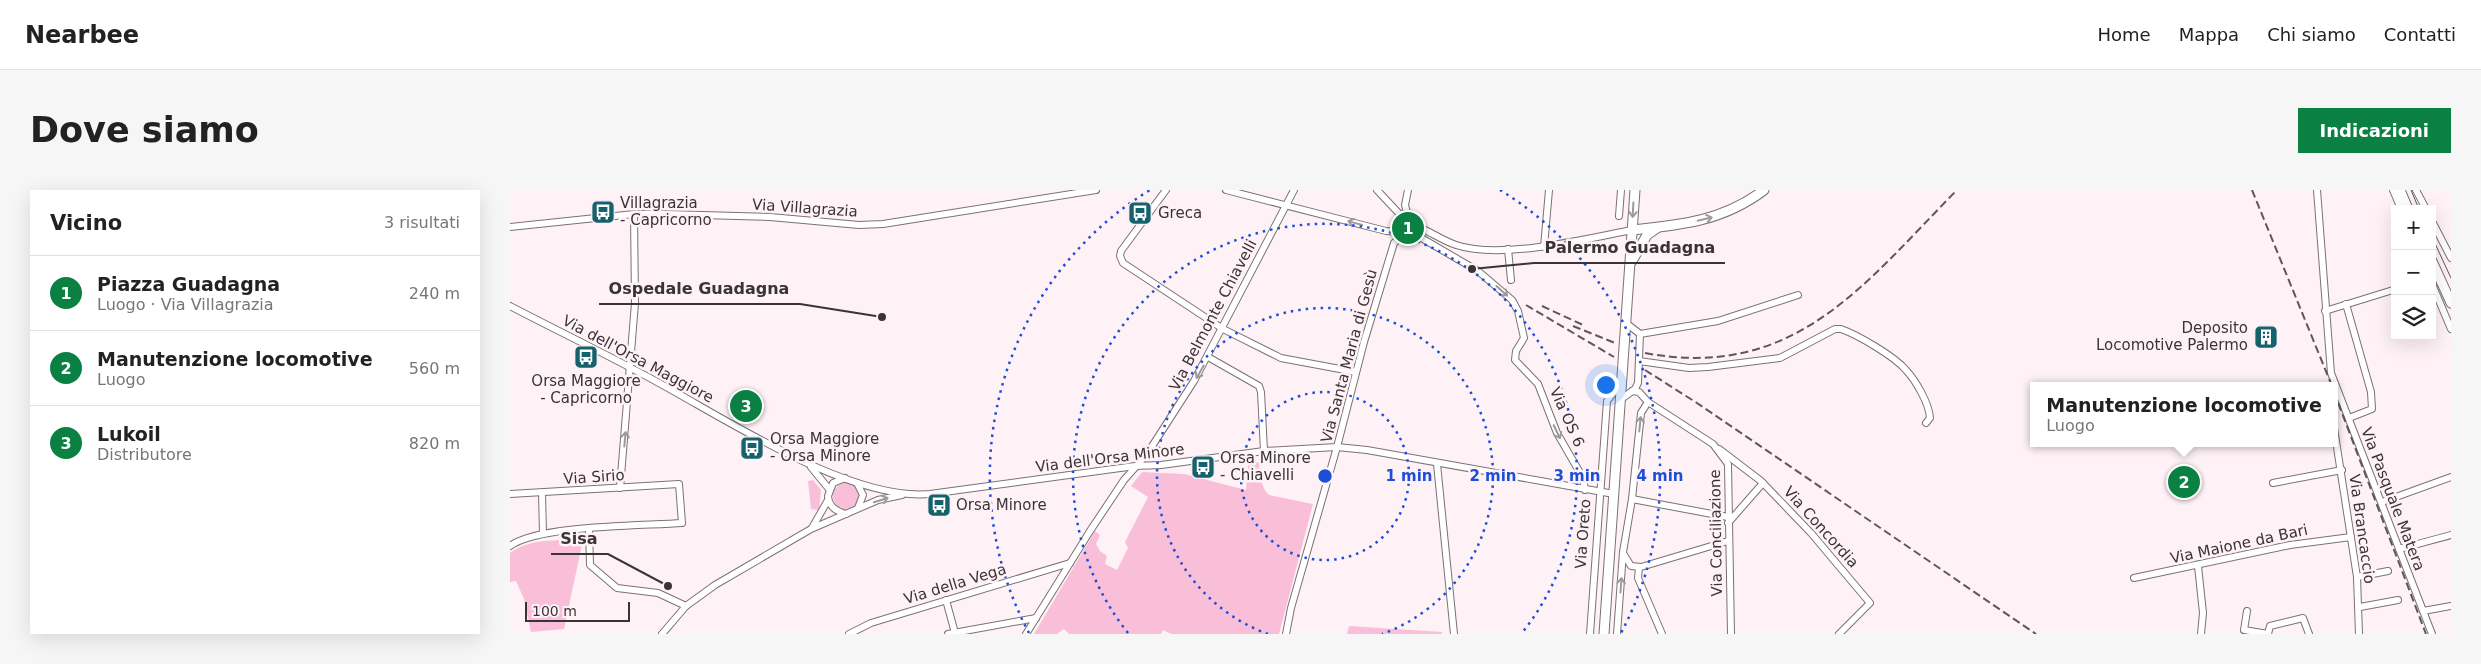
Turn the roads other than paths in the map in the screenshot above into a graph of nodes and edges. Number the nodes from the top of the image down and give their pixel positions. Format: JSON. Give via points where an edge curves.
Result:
{"nodes":[{"id":1,"x":1096,"y":190,"type":"edge"},
{"id":2,"x":1166,"y":190,"type":"edge"},
{"id":3,"x":1226,"y":190,"type":"edge"},
{"id":4,"x":1294,"y":190,"type":"edge"},
{"id":5,"x":1377,"y":190,"type":"edge"},
{"id":6,"x":1408,"y":190,"type":"edge"},
{"id":7,"x":1549,"y":190,"type":"edge"},
{"id":8,"x":1621,"y":190,"type":"edge"},
{"id":9,"x":1634,"y":190,"type":"edge"},
{"id":10,"x":1764,"y":190,"type":"edge"},
{"id":11,"x":2317,"y":190,"type":"edge"},
{"id":12,"x":2393,"y":190,"type":"edge"},
{"id":13,"x":2400,"y":190,"type":"edge"},
{"id":14,"x":2416,"y":190,"type":"edge"},
{"id":15,"x":1254,"y":193,"type":"edge"},
{"id":16,"x":1287,"y":205,"type":"junction"},
{"id":17,"x":2399,"y":205,"type":"edge"},
{"id":18,"x":2406,"y":205,"type":"edge"},
{"id":19,"x":2424,"y":205,"type":"edge"},
{"id":20,"x":634,"y":214,"type":"junction"},
{"id":21,"x":1619,"y":216,"type":"dead end"},
{"id":22,"x":1408,"y":221,"type":"junction"},
{"id":23,"x":510,"y":227,"type":"edge"},
{"id":24,"x":1421,"y":228,"type":"junction"},
{"id":25,"x":1657,"y":228,"type":"junction"},
{"id":26,"x":2436,"y":229,"type":"edge"},
{"id":27,"x":1632,"y":230,"type":"junction"},
{"id":28,"x":1403,"y":233,"type":"junction"},
{"id":29,"x":1418,"y":236,"type":"junction"},
{"id":30,"x":1544,"y":247,"type":"junction"},
{"id":31,"x":1508,"y":249,"type":"junction"},
{"id":32,"x":2451,"y":258,"type":"edge"},
{"id":33,"x":1630,"y":263,"type":"junction"},
{"id":34,"x":2436,"y":270,"type":"edge"},
{"id":35,"x":1511,"y":280,"type":"dead end"},
{"id":36,"x":2391,"y":291,"type":"edge"},
{"id":37,"x":2436,"y":293,"type":"edge"},
{"id":38,"x":1798,"y":295,"type":"dead end"},
{"id":39,"x":2451,"y":303,"type":"edge"},
{"id":40,"x":2346,"y":304,"type":"junction"},
{"id":41,"x":510,"y":306,"type":"edge"},
{"id":42,"x":2325,"y":310,"type":"junction"},
{"id":43,"x":1626,"y":323,"type":"junction"},
{"id":44,"x":1223,"y":328,"type":"junction"},
{"id":45,"x":2451,"y":329,"type":"edge"},
{"id":46,"x":1640,"y":334,"type":"junction"},
{"id":47,"x":1208,"y":357,"type":"junction"},
{"id":48,"x":1639,"y":361,"type":"junction"},
{"id":49,"x":632,"y":368,"type":"junction"},
{"id":50,"x":1356,"y":372,"type":"junction"},
{"id":51,"x":1622,"y":382,"type":"junction"},
{"id":52,"x":2335,"y":382,"type":"edge"},
{"id":53,"x":2338,"y":390,"type":"edge"},
{"id":54,"x":1632,"y":391,"type":"junction"},
{"id":55,"x":1620,"y":400,"type":"junction"},
{"id":56,"x":1648,"y":402,"type":"junction"},
{"id":57,"x":2349,"y":418,"type":"junction"},
{"id":58,"x":1926,"y":423,"type":"dead end"},
{"id":59,"x":1713,"y":444,"type":"junction"},
{"id":60,"x":1337,"y":447,"type":"junction"},
{"id":61,"x":2338,"y":447,"type":"edge"},
{"id":62,"x":1264,"y":451,"type":"junction"},
{"id":63,"x":806,"y":463,"type":"junction"},
{"id":64,"x":1437,"y":464,"type":"junction"},
{"id":65,"x":1135,"y":466,"type":"junction"},
{"id":66,"x":2342,"y":470,"type":"junction"},
{"id":67,"x":2451,"y":477,"type":"edge"},
{"id":68,"x":845,"y":478,"type":"junction"},
{"id":69,"x":857,"y":483,"type":"junction"},
{"id":70,"x":1763,"y":483,"type":"junction"},
{"id":71,"x":2273,"y":483,"type":"dead end"},
{"id":72,"x":620,"y":488,"type":"junction"},
{"id":73,"x":829,"y":488,"type":"junction"},
{"id":74,"x":1584,"y":490,"type":"junction"},
{"id":75,"x":1600,"y":492,"type":"junction"},
{"id":76,"x":510,"y":494,"type":"edge"},
{"id":77,"x":542,"y":494,"type":"junction"},
{"id":78,"x":905,"y":494,"type":"junction"},
{"id":79,"x":1614,"y":494,"type":"junction"},
{"id":80,"x":1632,"y":499,"type":"junction"},
{"id":81,"x":828,"y":500,"type":"junction"},
{"id":82,"x":2382,"y":502,"type":"junction"},
{"id":83,"x":857,"y":509,"type":"junction"},
{"id":84,"x":846,"y":514,"type":"junction"},
{"id":85,"x":1728,"y":520,"type":"junction"},
{"id":86,"x":589,"y":529,"type":"junction"},
{"id":87,"x":811,"y":529,"type":"junction"},
{"id":88,"x":543,"y":532,"type":"junction"},
{"id":89,"x":2451,"y":536,"type":"edge"},
{"id":90,"x":2351,"y":537,"type":"junction"},
{"id":91,"x":1728,"y":541,"type":"junction"},
{"id":92,"x":510,"y":546,"type":"edge"},
{"id":93,"x":2398,"y":549,"type":"junction"},
{"id":94,"x":1623,"y":552,"type":"junction"},
{"id":95,"x":1070,"y":563,"type":"junction"},
{"id":96,"x":2198,"y":566,"type":"junction"},
{"id":97,"x":1639,"y":567,"type":"junction"},
{"id":98,"x":2388,"y":571,"type":"dead end"},
{"id":99,"x":2357,"y":577,"type":"junction"},
{"id":100,"x":2134,"y":578,"type":"dead end"},
{"id":101,"x":946,"y":600,"type":"junction"},
{"id":102,"x":2398,"y":600,"type":"dead end"},
{"id":103,"x":686,"y":606,"type":"junction"},
{"id":104,"x":2451,"y":606,"type":"edge"},
{"id":105,"x":2360,"y":607,"type":"junction"},
{"id":106,"x":2423,"y":611,"type":"junction"},
{"id":107,"x":2247,"y":612,"type":"dead end"},
{"id":108,"x":1036,"y":618,"type":"junction"},
{"id":109,"x":952,"y":633,"type":"edge"},
{"id":110,"x":662,"y":634,"type":"edge"},
{"id":111,"x":850,"y":634,"type":"edge"},
{"id":112,"x":1026,"y":634,"type":"edge"},
{"id":113,"x":1286,"y":634,"type":"edge"},
{"id":114,"x":1454,"y":634,"type":"edge"},
{"id":115,"x":1590,"y":634,"type":"edge"},
{"id":116,"x":1604,"y":634,"type":"edge"},
{"id":117,"x":1618,"y":634,"type":"edge"},
{"id":118,"x":1662,"y":634,"type":"edge"},
{"id":119,"x":1731,"y":634,"type":"edge"},
{"id":120,"x":1839,"y":634,"type":"edge"},
{"id":121,"x":2201,"y":634,"type":"edge"},
{"id":122,"x":2309,"y":634,"type":"edge"},
{"id":123,"x":2359,"y":634,"type":"edge"},
{"id":124,"x":2432,"y":634,"type":"edge"}],
"edges":[{"from":1,"to":20,"type":"street","name":"Via Villagrazia","via":[[883,224],[722,215]]},
{"from":2,"to":44,"type":"street","via":[[1120,256],[1123,263]]},
{"from":3,"to":15,"type":"street"},
{"from":4,"to":16,"type":"street","name":"Via Belmonte Chiavelli"},
{"from":5,"to":22,"type":"street"},
{"from":6,"to":22,"type":"street","via":[[1405,205]]},
{"from":7,"to":30,"type":"street"},
{"from":8,"to":21,"type":"street"},
{"from":9,"to":27,"type":"street","name":"Via Oreto","one_way":true},
{"from":25,"to":10,"type":"street","one_way":true,"via":[[1727,213]]},
{"from":11,"to":42,"type":"street"},
{"from":12,"to":17,"type":"street"},
{"from":13,"to":18,"type":"street"},
{"from":14,"to":19,"type":"street"},
{"from":15,"to":16,"type":"street"},
{"from":28,"to":16,"type":"street","one_way":true},
{"from":16,"to":44,"type":"street","name":"Via Belmonte Chiavelli"},
{"from":20,"to":23,"type":"street","name":"Via Villagrazia"},
{"from":20,"to":49,"type":"street"},
{"from":22,"to":24,"type":"street","via":[[1416,220]]},
{"from":22,"to":28,"type":"street","via":[[1402,226]]},
{"from":24,"to":29,"type":"street"},
{"from":24,"to":31,"type":"street","via":[[1457,245]]},
{"from":25,"to":27,"type":"street"},
{"from":25,"to":33,"type":"street","via":[[1647,235]]},
{"from":26,"to":32,"type":"street"},
{"from":27,"to":30,"type":"street"},
{"from":27,"to":33,"type":"street","name":"Via Oreto"},
{"from":28,"to":29,"type":"street","via":[[1409,238]]},
{"from":28,"to":50,"type":"street","name":"Via Santa Maria di Gesù","via":[[1394,243]]},
{"from":29,"to":74,"type":"street","name":"Via OS 6","one_way":true,"via":[[1478,271],[1516,305],[1524,338],[1515,360],[1538,384],[1557,433],[1583,478]]},
{"from":30,"to":31,"type":"street"},
{"from":31,"to":35,"type":"street"},
{"from":33,"to":43,"type":"street","name":"Via Oreto"},
{"from":34,"to":39,"type":"street"},
{"from":36,"to":40,"type":"street"},
{"from":37,"to":45,"type":"street"},
{"from":38,"to":46,"type":"street","via":[[1718,321]]},
{"from":40,"to":42,"type":"street"},
{"from":40,"to":57,"type":"street","via":[[2371,392],[2372,409]]},
{"from":41,"to":49,"type":"street","name":"Via dell'Orsa Maggiore"},
{"from":42,"to":52,"type":"street","name":"Via Pasquale Matera"},
{"from":43,"to":46,"type":"street"},
{"from":43,"to":51,"type":"street","name":"Via Oreto"},
{"from":44,"to":47,"type":"street","name":"Via Belmonte Chiavelli"},
{"from":44,"to":50,"type":"street","via":[[1281,358]]},
{"from":46,"to":48,"type":"street"},
{"from":47,"to":62,"type":"street","via":[[1259,386]]},
{"from":47,"to":65,"type":"street","name":"Via Belmonte Chiavelli","one_way":true,"via":[[1147,454]]},
{"from":48,"to":54,"type":"street","via":[[1638,383]]},
{"from":48,"to":58,"type":"street","via":[[1708,368],[1780,358],[1835,329],[1841,329],[1906,368],[1928,407],[1930,418]]},
{"from":49,"to":63,"type":"street","name":"Via dell'Orsa Maggiore"},
{"from":72,"to":49,"type":"street","one_way":true},
{"from":50,"to":60,"type":"street","name":"Via Santa Maria di Gesù"},
{"from":51,"to":55,"type":"street","name":"Via Oreto"},
{"from":51,"to":75,"type":"street","name":"Via Oreto","via":[[1607,401]]},
{"from":53,"to":57,"type":"street","name":"Via Pasquale Matera"},
{"from":54,"to":55,"type":"street"},
{"from":54,"to":56,"type":"street","name":"Via Conciliazione","via":[[1639,392]]},
{"from":55,"to":79,"type":"street","name":"Via Oreto"},
{"from":56,"to":59,"type":"street","name":"Via Conciliazione"},
{"from":80,"to":56,"type":"street","one_way":true,"via":[[1641,413]]},
{"from":57,"to":82,"type":"street","name":"Via Pasquale Matera"},
{"from":59,"to":70,"type":"street","name":"Via Concordia"},
{"from":59,"to":85,"type":"street","name":"Via Conciliazione","via":[[1728,464]]},
{"from":60,"to":62,"type":"street","name":"Via dell'Orsa Minore"},
{"from":60,"to":64,"type":"street","name":"Via dell'Orsa Minore"},
{"from":60,"to":113,"type":"street","name":"Via Santa Maria di Gesù","via":[[1295,591]]},
{"from":61,"to":66,"type":"street","name":"Via Brancaccio"},
{"from":62,"to":65,"type":"street","name":"Via dell'Orsa Minore"},
{"from":63,"to":68,"type":"street"},
{"from":63,"to":73,"type":"street"},
{"from":64,"to":74,"type":"street","name":"Via dell'Orsa Minore"},
{"from":64,"to":114,"type":"street"},
{"from":65,"to":78,"type":"street","name":"Via dell'Orsa Minore","via":[[930,494]]},
{"from":65,"to":95,"type":"street","name":"Via Belmonte Chiavelli"},
{"from":66,"to":71,"type":"street"},
{"from":66,"to":90,"type":"street","name":"Via Brancaccio"},
{"from":67,"to":82,"type":"street"},
{"from":68,"to":69,"type":"street"},
{"from":68,"to":73,"type":"street"},
{"from":69,"to":78,"type":"street"},
{"from":69,"to":83,"type":"street","via":[[863,495]]},
{"from":70,"to":85,"type":"street"},
{"from":70,"to":120,"type":"street","name":"Via Concordia","via":[[1870,602]]},
{"from":72,"to":77,"type":"street","name":"Via Sirio"},
{"from":72,"to":86,"type":"street","name":"Via Sirio","via":[[679,484],[682,523]]},
{"from":73,"to":81,"type":"street"},
{"from":74,"to":75,"type":"street","name":"Via dell'Orsa Minore"},
{"from":75,"to":79,"type":"street","name":"Via dell'Orsa Minore"},
{"from":75,"to":115,"type":"street","name":"Via Oreto"},
{"from":76,"to":77,"type":"street","name":"Via Sirio"},
{"from":77,"to":88,"type":"street"},
{"from":83,"to":78,"type":"street","one_way":true},
{"from":79,"to":116,"type":"street","name":"Via Oreto"},
{"from":80,"to":85,"type":"street"},
{"from":80,"to":94,"type":"street"},
{"from":81,"to":84,"type":"street","via":[[837,511]]},
{"from":81,"to":87,"type":"street"},
{"from":82,"to":93,"type":"street","name":"Via Pasquale Matera"},
{"from":83,"to":84,"type":"street"},
{"from":84,"to":87,"type":"street"},
{"from":85,"to":91,"type":"street","name":"Via Conciliazione"},
{"from":86,"to":88,"type":"street"},
{"from":86,"to":103,"type":"street","via":[[590,565],[617,588],[658,593]]},
{"from":87,"to":103,"type":"street","via":[[714,585]]},
{"from":88,"to":92,"type":"street","via":[[520,538]]},
{"from":89,"to":93,"type":"street"},
{"from":90,"to":96,"type":"street","name":"Via Maione da Bari","via":[[2290,544]]},
{"from":90,"to":99,"type":"street","name":"Via Brancaccio"},
{"from":91,"to":97,"type":"street"},
{"from":91,"to":119,"type":"street","name":"Via Conciliazione"},
{"from":93,"to":106,"type":"street","name":"Via Pasquale Matera"},
{"from":94,"to":97,"type":"street","via":[[1631,566]]},
{"from":117,"to":94,"type":"street","one_way":true},
{"from":95,"to":101,"type":"street","name":"Via della Vega"},
{"from":95,"to":108,"type":"street","name":"Via Belmonte Chiavelli"},
{"from":96,"to":100,"type":"street","name":"Via Maione da Bari"},
{"from":96,"to":121,"type":"street","via":[[2203,613]]},
{"from":97,"to":118,"type":"street","via":[[1638,578]]},
{"from":98,"to":99,"type":"street"},
{"from":99,"to":105,"type":"street","name":"Via Brancaccio"},
{"from":101,"to":109,"type":"street"},
{"from":101,"to":111,"type":"street","name":"Via della Vega","via":[[871,623]]},
{"from":102,"to":105,"type":"street"},
{"from":103,"to":110,"type":"street"},
{"from":104,"to":106,"type":"street"},
{"from":105,"to":123,"type":"street","name":"Via Brancaccio"},
{"from":106,"to":124,"type":"street","name":"Via Pasquale Matera"},
{"from":107,"to":122,"type":"street","via":[[2244,630],[2268,634],[2270,626],[2303,618]]},
{"from":108,"to":109,"type":"street"},
{"from":108,"to":112,"type":"street","name":"Via Belmonte Chiavelli"}]}
